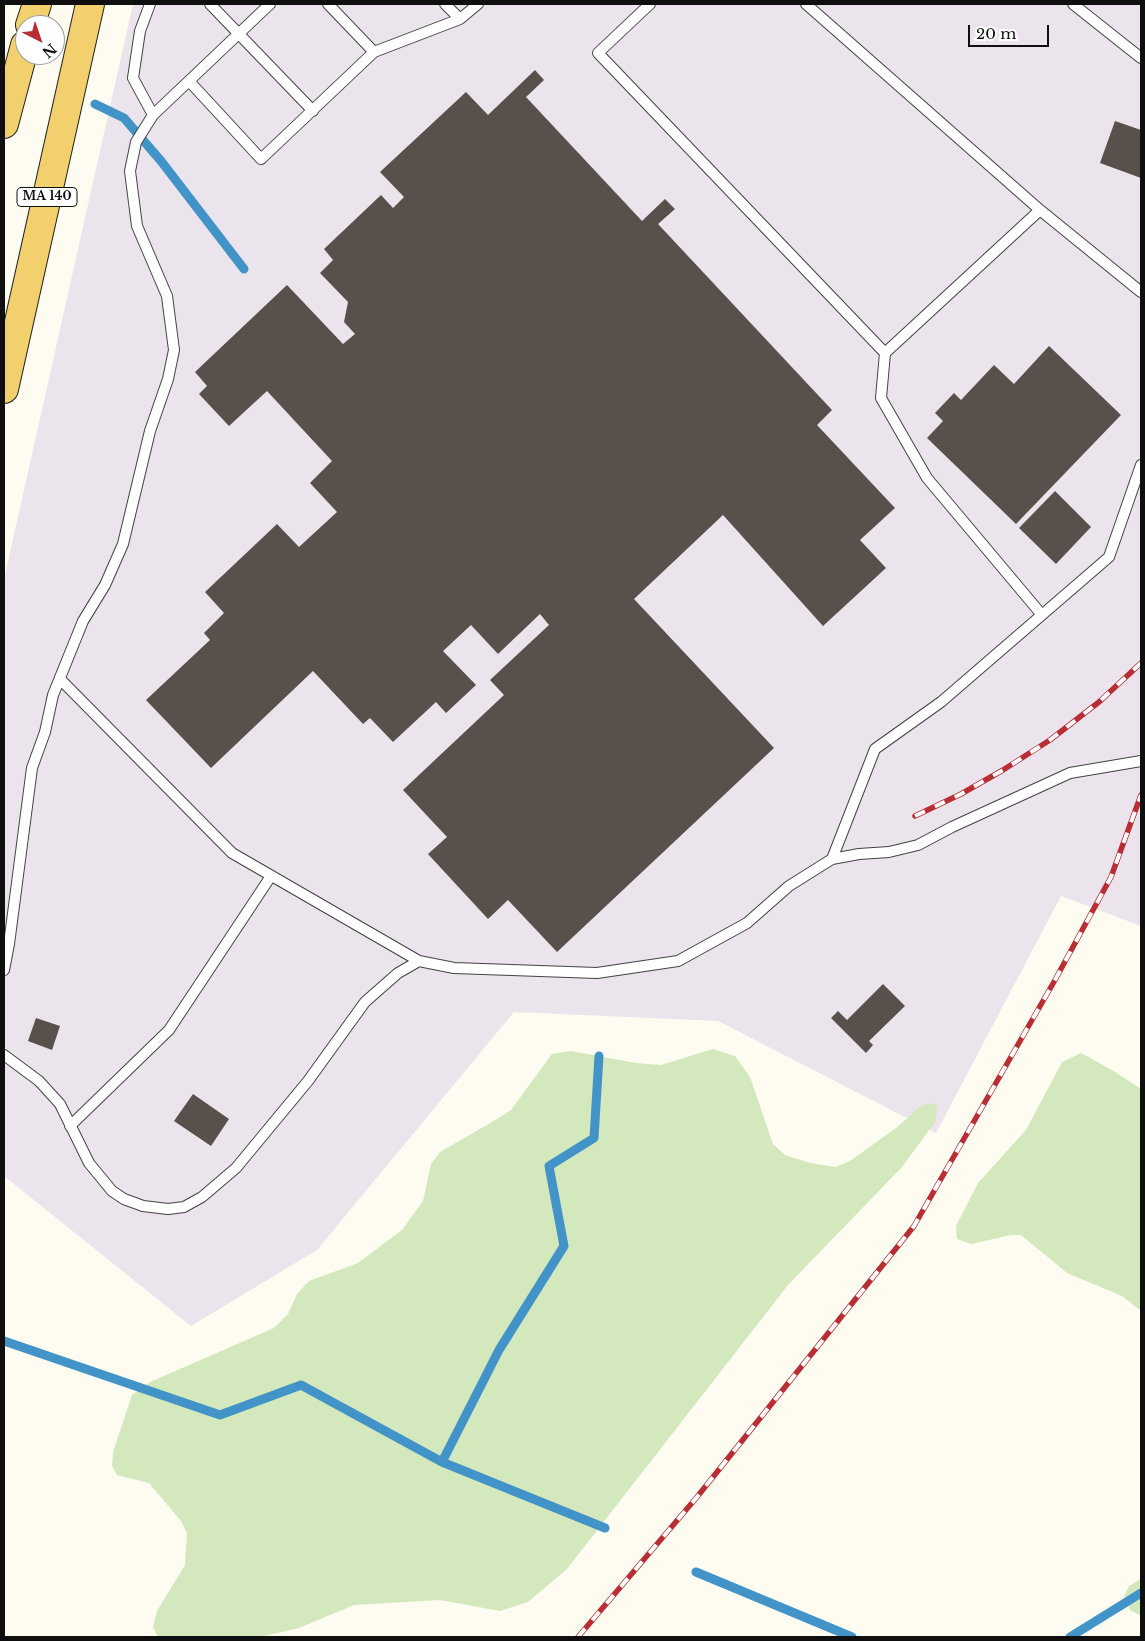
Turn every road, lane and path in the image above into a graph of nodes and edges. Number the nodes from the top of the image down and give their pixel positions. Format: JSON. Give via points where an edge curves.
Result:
{"nodes":[{"id":1,"x":90,"y":4,"type":"edge"},
{"id":2,"x":150,"y":4,"type":"edge"},
{"id":3,"x":210,"y":4,"type":"edge"},
{"id":4,"x":270,"y":4,"type":"edge"},
{"id":5,"x":328,"y":4,"type":"edge"},
{"id":6,"x":445,"y":4,"type":"edge"},
{"id":7,"x":478,"y":4,"type":"edge"},
{"id":8,"x":650,"y":4,"type":"edge"},
{"id":9,"x":806,"y":4,"type":"edge"},
{"id":10,"x":1073,"y":4,"type":"edge"},
{"id":11,"x":460,"y":19,"type":"junction"},
{"id":12,"x":239,"y":34,"type":"junction"},
{"id":13,"x":374,"y":52,"type":"junction"},
{"id":14,"x":1141,"y":58,"type":"edge"},
{"id":15,"x":20,"y":65,"type":"edge"},
{"id":16,"x":189,"y":81,"type":"junction"},
{"id":17,"x":313,"y":111,"type":"junction"},
{"id":18,"x":153,"y":115,"type":"junction"},
{"id":19,"x":4,"y":124,"type":"edge"},
{"id":20,"x":1040,"y":210,"type":"junction"},
{"id":21,"x":1141,"y":292,"type":"edge"},
{"id":22,"x":885,"y":353,"type":"junction"},
{"id":23,"x":4,"y":389,"type":"edge"},
{"id":24,"x":1141,"y":465,"type":"edge"},
{"id":25,"x":1042,"y":615,"type":"junction"},
{"id":26,"x":60,"y":679,"type":"junction"},
{"id":27,"x":1141,"y":761,"type":"edge"},
{"id":28,"x":832,"y":860,"type":"junction"},
{"id":29,"x":271,"y":876,"type":"junction"},
{"id":30,"x":419,"y":961,"type":"junction"},
{"id":31,"x":4,"y":970,"type":"edge"},
{"id":32,"x":4,"y":1055,"type":"edge"},
{"id":33,"x":70,"y":1126,"type":"junction"}],
"edges":[{"from":1,"to":23,"type":"main road","number":"MA 140"},
{"from":2,"to":18,"type":"lane","via":[[140,31],[133,78]]},
{"from":3,"to":12,"type":"lane"},
{"from":4,"to":12,"type":"lane"},
{"from":5,"to":13,"type":"lane"},
{"from":6,"to":11,"type":"lane"},
{"from":7,"to":11,"type":"lane"},
{"from":8,"to":22,"type":"lane","via":[[598,53]]},
{"from":9,"to":20,"type":"lane"},
{"from":10,"to":14,"type":"lane"},
{"from":11,"to":13,"type":"lane"},
{"from":12,"to":16,"type":"lane"},
{"from":12,"to":17,"type":"lane"},
{"from":13,"to":17,"type":"lane"},
{"from":15,"to":19,"type":"main road"},
{"from":16,"to":17,"type":"lane","via":[[261,160]]},
{"from":16,"to":18,"type":"lane"},
{"from":18,"to":26,"type":"lane","via":[[136,142],[130,172],[137,226],[167,296],[174,350],[150,431],[123,544],[105,585],[83,622]]},
{"from":20,"to":21,"type":"lane"},
{"from":20,"to":22,"type":"lane"},
{"from":22,"to":25,"type":"lane","via":[[881,398],[927,478]]},
{"from":24,"to":25,"type":"lane","via":[[1109,557]]},
{"from":25,"to":28,"type":"lane","via":[[941,702],[875,749]]},
{"from":26,"to":29,"type":"lane","via":[[232,853]]},
{"from":26,"to":31,"type":"lane","via":[[32,768]]},
{"from":27,"to":28,"type":"lane","via":[[1070,773],[918,845]]},
{"from":28,"to":30,"type":"lane","via":[[789,886],[747,923],[678,961],[597,973],[454,968]]},
{"from":29,"to":30,"type":"lane"},
{"from":29,"to":33,"type":"lane","via":[[169,1030]]},
{"from":30,"to":33,"type":"lane","via":[[398,973],[365,1002],[308,1081],[236,1168],[202,1197],[184,1207],[143,1206],[112,1191],[88,1164]]},
{"from":32,"to":33,"type":"lane","via":[[39,1080],[60,1104]]}]}
